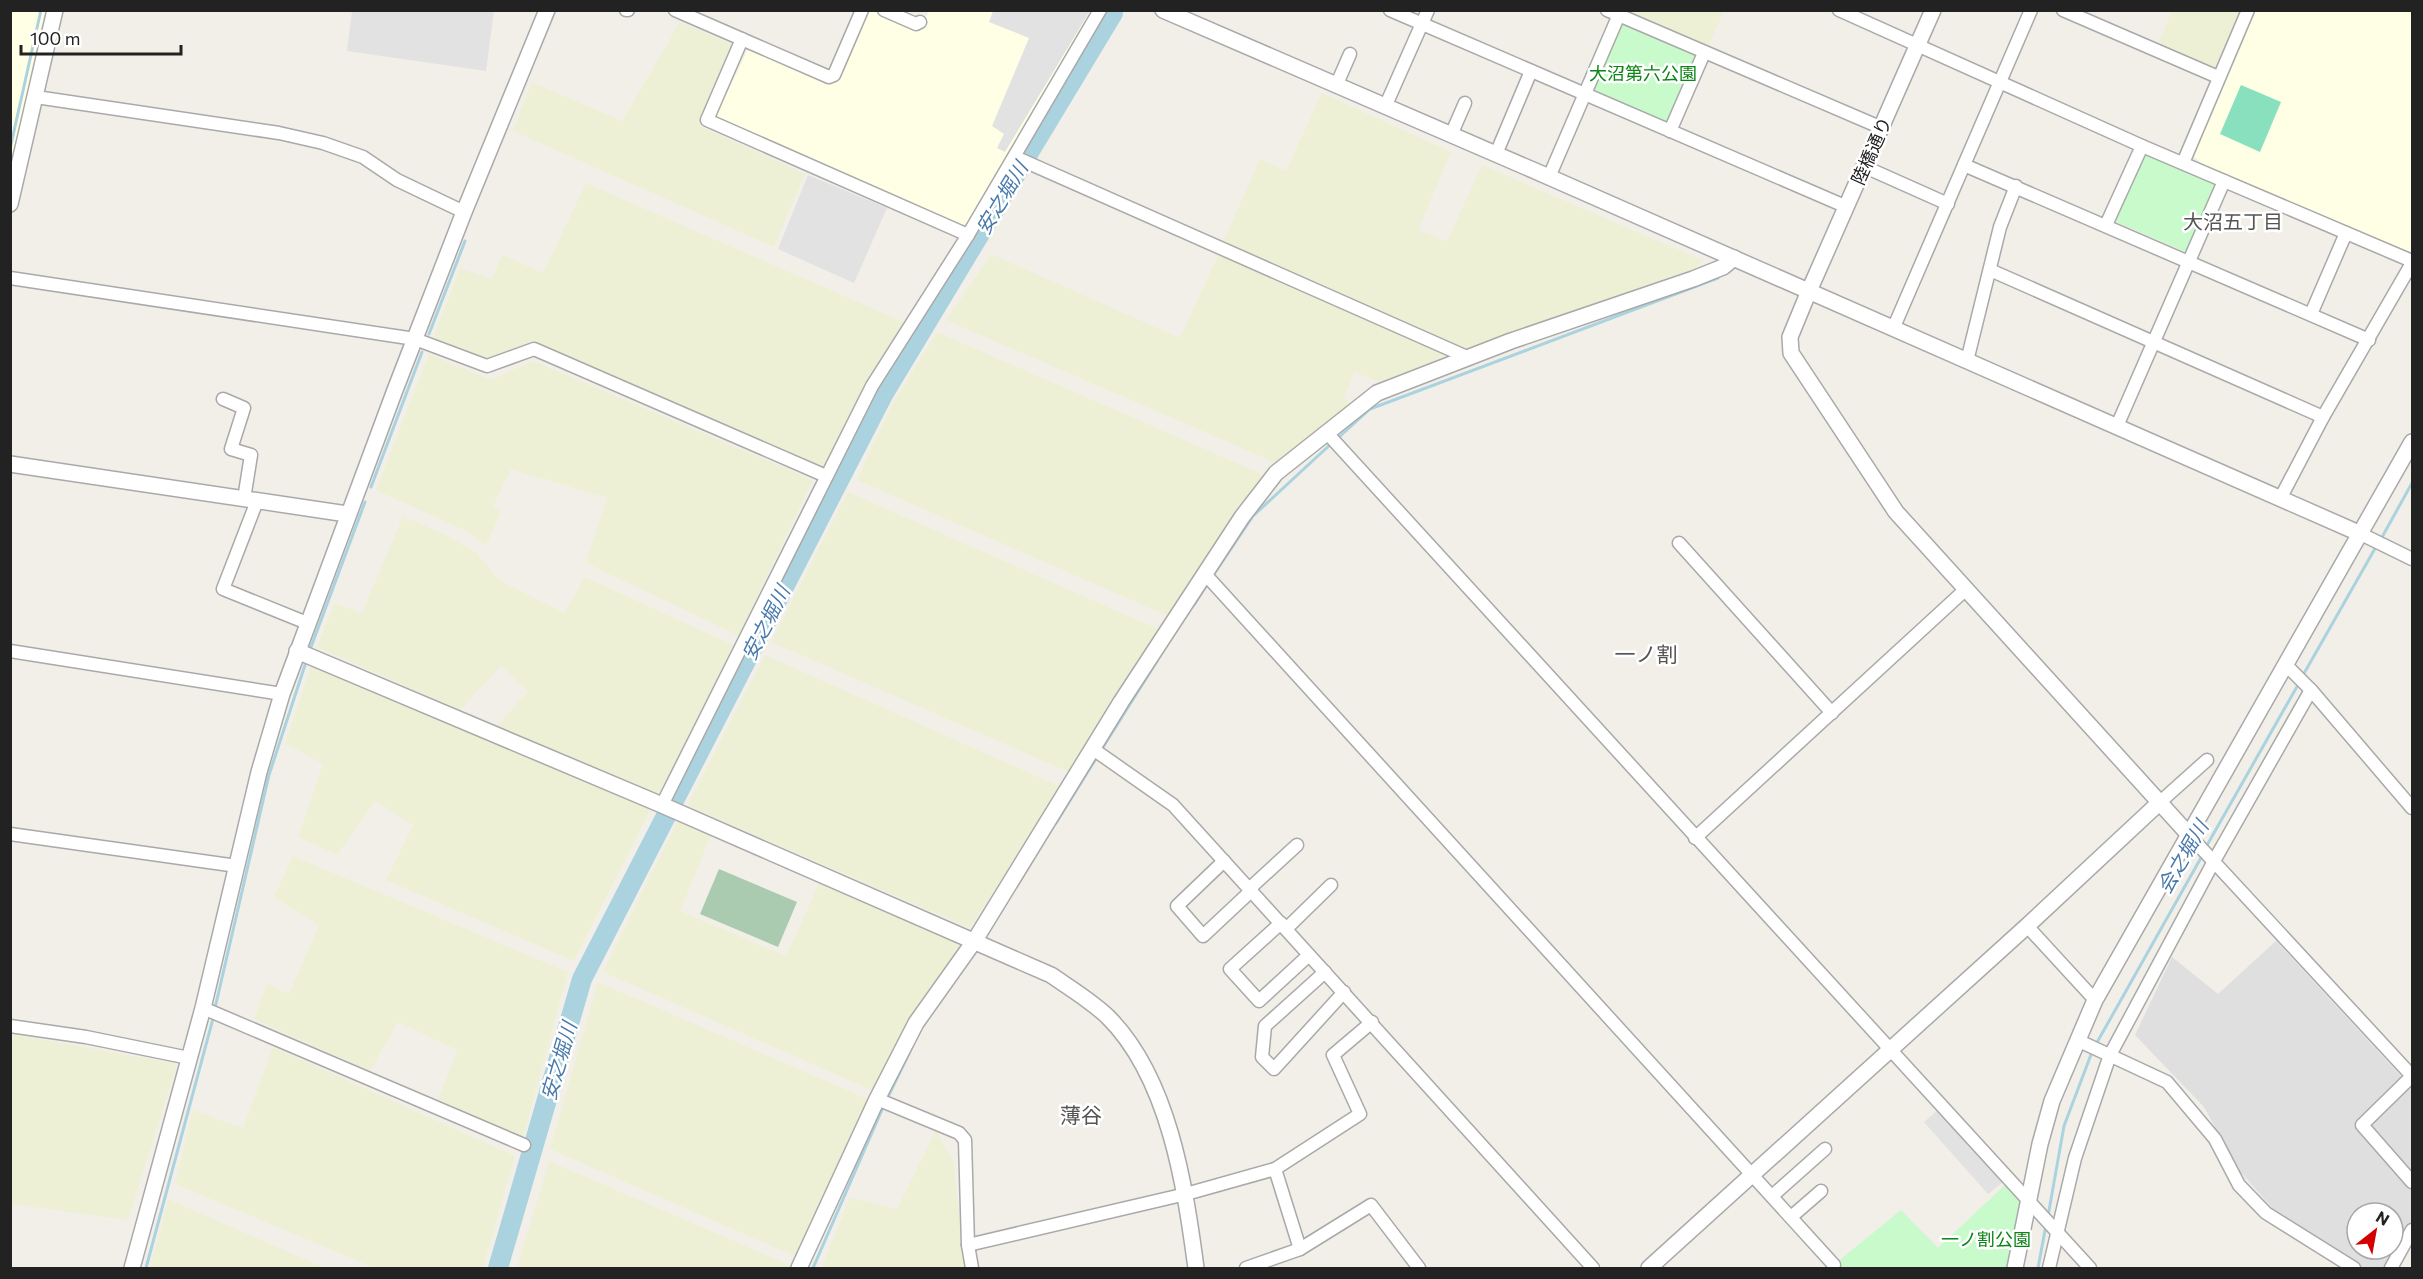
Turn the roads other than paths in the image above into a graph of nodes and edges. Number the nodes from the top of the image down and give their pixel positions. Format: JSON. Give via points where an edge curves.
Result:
{"nodes":[{"id":1,"x":54,"y":10,"type":"edge"},
{"id":2,"x":547,"y":10,"type":"edge"},
{"id":3,"x":675,"y":10,"type":"edge"},
{"id":4,"x":862,"y":10,"type":"edge"},
{"id":5,"x":884,"y":10,"type":"edge"},
{"id":6,"x":1100,"y":10,"type":"edge"},
{"id":7,"x":1163,"y":10,"type":"edge"},
{"id":8,"x":1390,"y":10,"type":"edge"},
{"id":9,"x":1428,"y":10,"type":"edge"},
{"id":10,"x":1606,"y":10,"type":"edge"},
{"id":11,"x":1839,"y":10,"type":"edge"},
{"id":12,"x":1933,"y":10,"type":"edge"},
{"id":13,"x":2031,"y":10,"type":"edge"},
{"id":14,"x":2063,"y":10,"type":"edge"},
{"id":15,"x":2248,"y":10,"type":"edge"},
{"id":16,"x":1620,"y":13,"type":"edge"},
{"id":17,"x":2092,"y":16,"type":"edge"},
{"id":18,"x":920,"y":22,"type":"dead end"},
{"id":19,"x":1422,"y":25,"type":"junction"},
{"id":20,"x":742,"y":39,"type":"junction"},
{"id":21,"x":1918,"y":45,"type":"junction"},
{"id":22,"x":1704,"y":52,"type":"junction"},
{"id":23,"x":1350,"y":54,"type":"dead end"},
{"id":24,"x":1531,"y":71,"type":"junction"},
{"id":25,"x":2218,"y":77,"type":"junction"},
{"id":26,"x":2000,"y":82,"type":"junction"},
{"id":27,"x":1336,"y":86,"type":"junction"},
{"id":28,"x":1584,"y":94,"type":"junction"},
{"id":29,"x":36,"y":97,"type":"junction"},
{"id":30,"x":1465,"y":103,"type":"dead end"},
{"id":31,"x":1385,"y":107,"type":"junction"},
{"id":32,"x":1882,"y":128,"type":"junction"},
{"id":33,"x":1670,"y":131,"type":"junction"},
{"id":34,"x":1451,"y":135,"type":"junction"},
{"id":35,"x":2142,"y":146,"type":"junction"},
{"id":36,"x":1496,"y":154,"type":"junction"},
{"id":37,"x":1015,"y":157,"type":"junction"},
{"id":38,"x":2183,"y":163,"type":"junction"},
{"id":39,"x":1964,"y":165,"type":"junction"},
{"id":40,"x":1865,"y":168,"type":"junction"},
{"id":41,"x":1549,"y":177,"type":"junction"},
{"id":42,"x":2224,"y":181,"type":"junction"},
{"id":43,"x":2016,"y":186,"type":"junction"},
{"id":44,"x":12,"y":195,"type":"edge"},
{"id":45,"x":1948,"y":204,"type":"junction"},
{"id":46,"x":1847,"y":207,"type":"junction"},
{"id":47,"x":464,"y":212,"type":"junction"},
{"id":48,"x":2106,"y":225,"type":"junction"},
{"id":49,"x":2346,"y":233,"type":"junction"},
{"id":50,"x":968,"y":235,"type":"junction"},
{"id":51,"x":1734,"y":258,"type":"junction"},
{"id":52,"x":2189,"y":261,"type":"junction"},
{"id":53,"x":2412,"y":262,"type":"edge"},
{"id":54,"x":1990,"y":270,"type":"junction"},
{"id":55,"x":10,"y":278,"type":"edge"},
{"id":56,"x":1809,"y":291,"type":"junction"},
{"id":57,"x":2311,"y":314,"type":"junction"},
{"id":58,"x":1893,"y":329,"type":"junction"},
{"id":59,"x":415,"y":339,"type":"junction"},
{"id":60,"x":2369,"y":340,"type":"junction"},
{"id":61,"x":2154,"y":344,"type":"junction"},
{"id":62,"x":1467,"y":357,"type":"junction"},
{"id":63,"x":1967,"y":361,"type":"junction"},
{"id":64,"x":223,"y":399,"type":"dead end"},
{"id":65,"x":2323,"y":417,"type":"junction"},
{"id":66,"x":2117,"y":426,"type":"junction"},
{"id":67,"x":1326,"y":432,"type":"junction"},
{"id":68,"x":2412,"y":442,"type":"edge"},
{"id":69,"x":10,"y":464,"type":"edge"},
{"id":70,"x":826,"y":476,"type":"junction"},
{"id":71,"x":2280,"y":499,"type":"junction"},
{"id":72,"x":250,"y":500,"type":"junction"},
{"id":73,"x":347,"y":514,"type":"junction"},
{"id":74,"x":2366,"y":537,"type":"junction"},
{"id":75,"x":1679,"y":543,"type":"dead end"},
{"id":76,"x":2412,"y":559,"type":"edge"},
{"id":77,"x":1205,"y":574,"type":"junction"},
{"id":78,"x":1965,"y":590,"type":"junction"},
{"id":79,"x":307,"y":623,"type":"junction"},
{"id":80,"x":10,"y":651,"type":"edge"},
{"id":81,"x":297,"y":651,"type":"junction"},
{"id":82,"x":2292,"y":672,"type":"junction"},
{"id":83,"x":2311,"y":690,"type":"junction"},
{"id":84,"x":282,"y":694,"type":"junction"},
{"id":85,"x":1832,"y":712,"type":"junction"},
{"id":86,"x":1093,"y":749,"type":"junction"},
{"id":87,"x":2207,"y":760,"type":"dead end"},
{"id":88,"x":2159,"y":803,"type":"junction"},
{"id":89,"x":662,"y":805,"type":"junction"},
{"id":90,"x":2412,"y":808,"type":"edge"},
{"id":91,"x":10,"y":834,"type":"edge"},
{"id":92,"x":2190,"y":836,"type":"junction"},
{"id":93,"x":1695,"y":838,"type":"junction"},
{"id":94,"x":1297,"y":845,"type":"dead end"},
{"id":95,"x":1224,"y":861,"type":"junction"},
{"id":96,"x":2214,"y":861,"type":"junction"},
{"id":97,"x":237,"y":866,"type":"junction"},
{"id":98,"x":1331,"y":885,"type":"dead end"},
{"id":99,"x":1250,"y":890,"type":"junction"},
{"id":100,"x":1283,"y":926,"type":"junction"},
{"id":101,"x":2027,"y":926,"type":"junction"},
{"id":102,"x":975,"y":940,"type":"junction"},
{"id":103,"x":1309,"y":954,"type":"junction"},
{"id":104,"x":1325,"y":972,"type":"junction"},
{"id":105,"x":1344,"y":992,"type":"junction"},
{"id":106,"x":2095,"y":1000,"type":"junction"},
{"id":107,"x":205,"y":1009,"type":"junction"},
{"id":108,"x":1372,"y":1022,"type":"junction"},
{"id":109,"x":10,"y":1026,"type":"edge"},
{"id":110,"x":2084,"y":1043,"type":"junction"},
{"id":111,"x":1890,"y":1049,"type":"junction"},
{"id":112,"x":2108,"y":1054,"type":"junction"},
{"id":113,"x":189,"y":1058,"type":"junction"},
{"id":114,"x":2412,"y":1076,"type":"edge"},
{"id":115,"x":877,"y":1099,"type":"junction"},
{"id":116,"x":524,"y":1145,"type":"dead end"},
{"id":117,"x":1825,"y":1149,"type":"dead end"},
{"id":118,"x":1275,"y":1169,"type":"junction"},
{"id":119,"x":1753,"y":1174,"type":"junction"},
{"id":120,"x":2412,"y":1182,"type":"edge"},
{"id":121,"x":1821,"y":1191,"type":"dead end"},
{"id":122,"x":1186,"y":1194,"type":"junction"},
{"id":123,"x":1772,"y":1196,"type":"junction"},
{"id":124,"x":2033,"y":1207,"type":"junction"},
{"id":125,"x":1791,"y":1217,"type":"junction"},
{"id":126,"x":2054,"y":1229,"type":"junction"},
{"id":127,"x":2412,"y":1230,"type":"edge"},
{"id":128,"x":968,"y":1245,"type":"junction"},
{"id":129,"x":1300,"y":1248,"type":"junction"},
{"id":130,"x":1834,"y":1265,"type":"dead end"},
{"id":131,"x":804,"y":1267,"type":"edge"},
{"id":132,"x":2354,"y":1268,"type":"edge"},
{"id":133,"x":132,"y":1269,"type":"edge"},
{"id":134,"x":972,"y":1269,"type":"edge"},
{"id":135,"x":1196,"y":1269,"type":"edge"},
{"id":136,"x":1246,"y":1269,"type":"edge"},
{"id":137,"x":1419,"y":1269,"type":"edge"},
{"id":138,"x":1593,"y":1269,"type":"edge"},
{"id":139,"x":1649,"y":1269,"type":"edge"},
{"id":140,"x":2015,"y":1269,"type":"edge"},
{"id":141,"x":2049,"y":1269,"type":"edge"},
{"id":142,"x":2090,"y":1269,"type":"edge"},
{"id":143,"x":2391,"y":1269,"type":"edge"}],
"edges":[{"from":1,"to":29,"type":"street"},
{"from":2,"to":47,"type":"street"},
{"from":3,"to":20,"type":"street"},
{"from":4,"to":20,"type":"street","via":[[834,75],[829,77]]},
{"from":5,"to":18,"type":"street","via":[[916,24]]},
{"from":6,"to":37,"type":"street"},
{"from":7,"to":27,"type":"street"},
{"from":8,"to":19,"type":"street"},
{"from":9,"to":19,"type":"street"},
{"from":10,"to":16,"type":"street"},
{"from":11,"to":21,"type":"street"},
{"from":12,"to":21,"type":"street","name":"陸橋通り"},
{"from":13,"to":26,"type":"street"},
{"from":14,"to":17,"type":"street"},
{"from":15,"to":25,"type":"street"},
{"from":16,"to":22,"type":"street"},
{"from":16,"to":28,"type":"street"},
{"from":17,"to":25,"type":"street"},
{"from":19,"to":24,"type":"street"},
{"from":19,"to":31,"type":"street"},
{"from":20,"to":50,"type":"street","via":[[707,120]]},
{"from":21,"to":26,"type":"street"},
{"from":21,"to":32,"type":"street","name":"陸橋通り"},
{"from":22,"to":32,"type":"street"},
{"from":22,"to":33,"type":"street"},
{"from":23,"to":27,"type":"street"},
{"from":24,"to":28,"type":"street"},
{"from":24,"to":36,"type":"street"},
{"from":25,"to":38,"type":"street"},
{"from":26,"to":35,"type":"street"},
{"from":26,"to":39,"type":"street"},
{"from":27,"to":31,"type":"street"},
{"from":28,"to":33,"type":"street"},
{"from":28,"to":41,"type":"street"},
{"from":29,"to":44,"type":"street"},
{"from":29,"to":47,"type":"street","via":[[323,143],[363,157],[397,180]]},
{"from":30,"to":34,"type":"street"},
{"from":31,"to":34,"type":"street"},
{"from":32,"to":40,"type":"street","name":"陸橋通り"},
{"from":33,"to":46,"type":"street"},
{"from":34,"to":36,"type":"street"},
{"from":35,"to":38,"type":"street"},
{"from":35,"to":48,"type":"street"},
{"from":36,"to":41,"type":"street"},
{"from":37,"to":50,"type":"street"},
{"from":37,"to":62,"type":"street"},
{"from":38,"to":42,"type":"street"},
{"from":39,"to":43,"type":"street"},
{"from":39,"to":45,"type":"street"},
{"from":40,"to":45,"type":"street"},
{"from":40,"to":46,"type":"street","name":"陸橋通り"},
{"from":41,"to":51,"type":"street"},
{"from":42,"to":49,"type":"street"},
{"from":42,"to":52,"type":"street"},
{"from":43,"to":48,"type":"street"},
{"from":43,"to":54,"type":"street","via":[[2000,227]]},
{"from":45,"to":58,"type":"street"},
{"from":46,"to":56,"type":"street","name":"陸橋通り"},
{"from":47,"to":59,"type":"street"},
{"from":48,"to":52,"type":"street"},
{"from":49,"to":53,"type":"street"},
{"from":49,"to":57,"type":"street"},
{"from":50,"to":70,"type":"street","via":[[872,386]]},
{"from":51,"to":56,"type":"street"},
{"from":51,"to":62,"type":"street","via":[[1693,279]]},
{"from":52,"to":57,"type":"street"},
{"from":52,"to":61,"type":"street"},
{"from":53,"to":60,"type":"street"},
{"from":54,"to":61,"type":"street"},
{"from":54,"to":63,"type":"street"},
{"from":55,"to":59,"type":"street"},
{"from":56,"to":58,"type":"street"},
{"from":56,"to":78,"type":"street","name":"陸橋通り","via":[[1790,337],[1791,354],[1896,512]]},
{"from":57,"to":60,"type":"street"},
{"from":58,"to":63,"type":"street"},
{"from":59,"to":70,"type":"street","via":[[487,366],[534,349]]},
{"from":59,"to":73,"type":"street"},
{"from":60,"to":65,"type":"street"},
{"from":61,"to":65,"type":"street"},
{"from":61,"to":66,"type":"street"},
{"from":62,"to":67,"type":"street","via":[[1377,393]]},
{"from":63,"to":66,"type":"street"},
{"from":64,"to":72,"type":"street","via":[[244,408],[231,449],[251,455]]},
{"from":65,"to":71,"type":"street"},
{"from":66,"to":71,"type":"street"},
{"from":67,"to":77,"type":"street","via":[[1276,473]]},
{"from":67,"to":93,"type":"street"},
{"from":68,"to":74,"type":"street"},
{"from":69,"to":72,"type":"street"},
{"from":70,"to":89,"type":"street"},
{"from":71,"to":74,"type":"street"},
{"from":72,"to":73,"type":"street"},
{"from":72,"to":79,"type":"street","via":[[223,589]]},
{"from":73,"to":79,"type":"street"},
{"from":74,"to":76,"type":"street"},
{"from":74,"to":82,"type":"street"},
{"from":75,"to":85,"type":"street"},
{"from":77,"to":86,"type":"street"},
{"from":77,"to":119,"type":"street"},
{"from":78,"to":85,"type":"street"},
{"from":78,"to":88,"type":"street","name":"陸橋通り"},
{"from":79,"to":81,"type":"street"},
{"from":80,"to":84,"type":"street"},
{"from":81,"to":84,"type":"street"},
{"from":81,"to":89,"type":"street"},
{"from":82,"to":83,"type":"street"},
{"from":82,"to":92,"type":"street"},
{"from":83,"to":90,"type":"street"},
{"from":83,"to":96,"type":"street"},
{"from":84,"to":97,"type":"street"},
{"from":85,"to":93,"type":"street"},
{"from":86,"to":95,"type":"street","via":[[1173,806]]},
{"from":86,"to":102,"type":"street"},
{"from":87,"to":88,"type":"street"},
{"from":88,"to":92,"type":"street","name":"陸橋通り"},
{"from":88,"to":101,"type":"street"},
{"from":89,"to":102,"type":"street"},
{"from":91,"to":97,"type":"street"},
{"from":92,"to":96,"type":"street"},
{"from":92,"to":106,"type":"street"},
{"from":93,"to":111,"type":"street"},
{"from":94,"to":99,"type":"street"},
{"from":95,"to":99,"type":"street"},
{"from":95,"to":99,"type":"street","via":[[1177,906],[1203,936]]},
{"from":96,"to":112,"type":"street"},
{"from":96,"to":114,"type":"street"},
{"from":97,"to":107,"type":"street"},
{"from":98,"to":100,"type":"street"},
{"from":99,"to":100,"type":"street"},
{"from":100,"to":103,"type":"street"},
{"from":100,"to":103,"type":"street","via":[[1230,969],[1259,1001]]},
{"from":101,"to":106,"type":"street"},
{"from":101,"to":111,"type":"street"},
{"from":102,"to":115,"type":"street","via":[[916,1023]]},
{"from":102,"to":122,"type":"street","via":[[1052,975],[1107,1017],[1144,1067],[1169,1130]]},
{"from":103,"to":104,"type":"street"},
{"from":104,"to":105,"type":"street"},
{"from":104,"to":105,"type":"street","via":[[1265,1026],[1262,1057],[1274,1070]]},
{"from":105,"to":108,"type":"street"},
{"from":106,"to":110,"type":"street"},
{"from":107,"to":113,"type":"street"},
{"from":107,"to":116,"type":"street"},
{"from":108,"to":118,"type":"street","via":[[1333,1054],[1360,1114]]},
{"from":108,"to":138,"type":"street"},
{"from":109,"to":113,"type":"street"},
{"from":110,"to":112,"type":"street"},
{"from":110,"to":124,"type":"street","via":[[2052,1101],[2040,1144]]},
{"from":111,"to":119,"type":"street"},
{"from":111,"to":124,"type":"street"},
{"from":112,"to":126,"type":"street"},
{"from":112,"to":132,"type":"street","via":[[2167,1082],[2215,1139],[2240,1185],[2266,1213]]},
{"from":113,"to":133,"type":"street"},
{"from":114,"to":120,"type":"street","via":[[2362,1125]]},
{"from":115,"to":128,"type":"street","via":[[958,1132],[965,1140]]},
{"from":115,"to":131,"type":"street"},
{"from":117,"to":123,"type":"street"},
{"from":118,"to":122,"type":"street"},
{"from":118,"to":129,"type":"street"},
{"from":119,"to":123,"type":"street"},
{"from":119,"to":139,"type":"street"},
{"from":121,"to":125,"type":"street"},
{"from":122,"to":128,"type":"street"},
{"from":122,"to":135,"type":"street"},
{"from":123,"to":125,"type":"street"},
{"from":124,"to":126,"type":"street"},
{"from":124,"to":140,"type":"street"},
{"from":125,"to":130,"type":"street"},
{"from":126,"to":141,"type":"street"},
{"from":126,"to":142,"type":"street"},
{"from":127,"to":143,"type":"street"},
{"from":128,"to":134,"type":"street"},
{"from":129,"to":136,"type":"street"},
{"from":129,"to":137,"type":"street","via":[[1371,1205]]}]}
